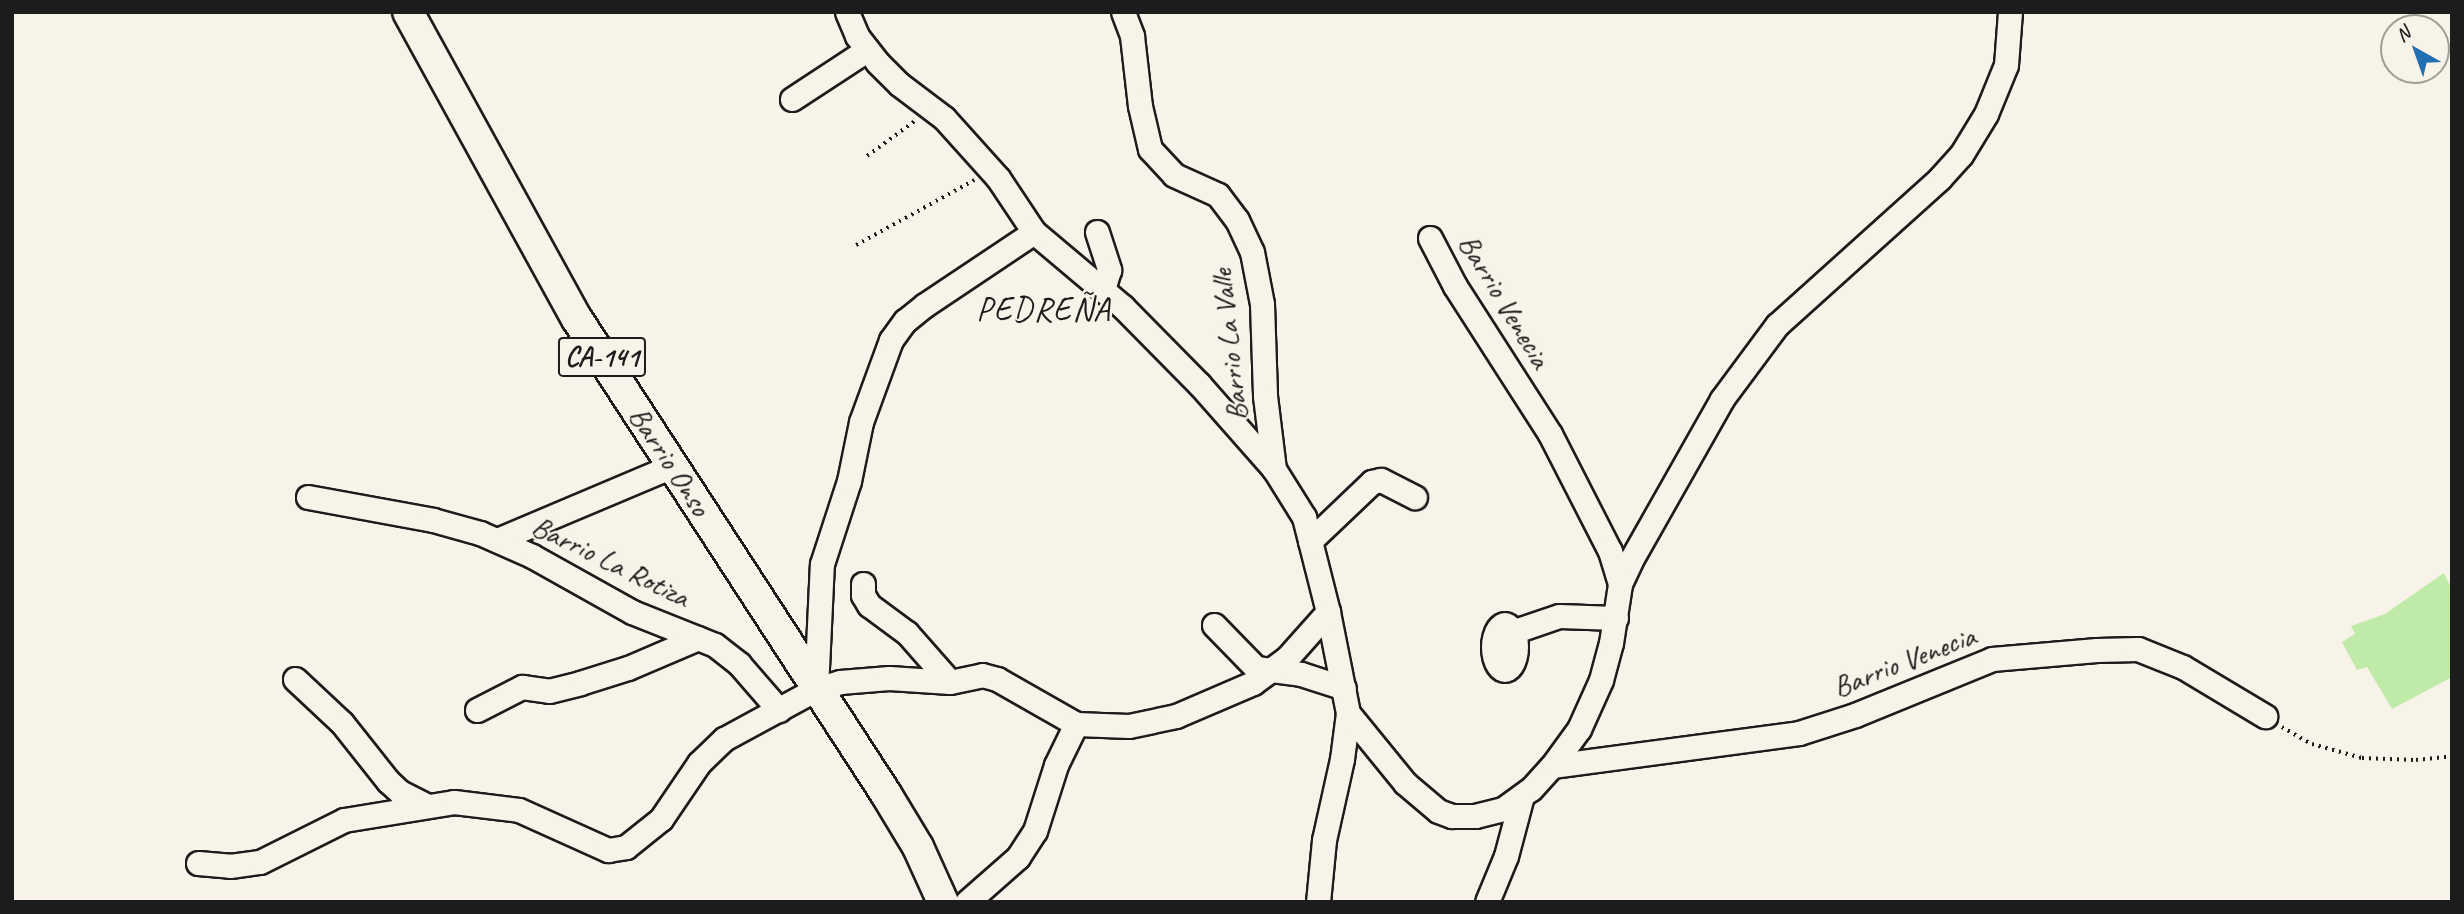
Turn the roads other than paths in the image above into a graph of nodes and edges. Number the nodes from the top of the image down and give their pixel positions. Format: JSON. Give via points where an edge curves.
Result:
{"nodes":[{"id":1,"x":408,"y":12,"type":"edge"},
{"id":2,"x":848,"y":12,"type":"edge"},
{"id":3,"x":1123,"y":12,"type":"edge"},
{"id":4,"x":2010,"y":12,"type":"edge"},
{"id":5,"x":867,"y":50,"type":"junction"},
{"id":6,"x":792,"y":99,"type":"dead end"},
{"id":7,"x":1034,"y":232,"type":"junction"},
{"id":8,"x":1097,"y":232,"type":"dead end"},
{"id":9,"x":1430,"y":238,"type":"dead end"},
{"id":10,"x":1103,"y":290,"type":"junction"},
{"id":11,"x":673,"y":466,"type":"junction"},
{"id":12,"x":1274,"y":469,"type":"junction"},
{"id":13,"x":308,"y":497,"type":"dead end"},
{"id":14,"x":1415,"y":498,"type":"dead end"},
{"id":15,"x":497,"y":540,"type":"junction"},
{"id":16,"x":1310,"y":541,"type":"junction"},
{"id":17,"x":863,"y":584,"type":"dead end"},
{"id":18,"x":1620,"y":584,"type":"junction"},
{"id":19,"x":1328,"y":612,"type":"junction"},
{"id":20,"x":1616,"y":618,"type":"junction"},
{"id":21,"x":1214,"y":625,"type":"dead end"},
{"id":22,"x":1515,"y":631,"type":"dead end"},
{"id":23,"x":698,"y":638,"type":"junction"},
{"id":24,"x":1268,"y":671,"type":"junction"},
{"id":25,"x":295,"y":679,"type":"dead end"},
{"id":26,"x":950,"y":682,"type":"junction"},
{"id":27,"x":1344,"y":688,"type":"junction"},
{"id":28,"x":816,"y":689,"type":"junction"},
{"id":29,"x":477,"y":710,"type":"dead end"},
{"id":30,"x":779,"y":710,"type":"junction"},
{"id":31,"x":1348,"y":713,"type":"junction"},
{"id":32,"x":2265,"y":716,"type":"road end"},
{"id":33,"x":1076,"y":724,"type":"junction"},
{"id":34,"x":1552,"y":766,"type":"junction"},
{"id":35,"x":1522,"y":796,"type":"junction"},
{"id":36,"x":428,"y":806,"type":"junction"},
{"id":37,"x":198,"y":863,"type":"dead end"},
{"id":38,"x":943,"y":902,"type":"edge"},
{"id":39,"x":967,"y":902,"type":"edge"},
{"id":40,"x":1318,"y":902,"type":"edge"},
{"id":41,"x":1487,"y":902,"type":"edge"}],
"edges":[{"from":1,"to":11,"type":"main road","name":"Barrio Onso","number":"CA-141","via":[[541,257]]},
{"from":2,"to":5,"type":"street"},
{"from":3,"to":12,"type":"street","name":"Barrio La Valle","via":[[1132,36],[1150,149],[1174,175],[1218,195],[1237,220],[1252,252],[1262,304],[1265,396]]},
{"from":4,"to":18,"type":"street","name":"Barrio Venecia","via":[[2006,65],[1986,114],[1961,155],[1777,326],[1721,399]]},
{"from":5,"to":6,"type":"street"},
{"from":5,"to":7,"type":"street","via":[[899,84],[944,118],[992,171]]},
{"from":7,"to":10,"type":"street"},
{"from":7,"to":28,"type":"street","via":[[925,304],[905,321],[885,353],[822,564]]},
{"from":8,"to":10,"type":"street","via":[[1109,270]]},
{"from":9,"to":18,"type":"street","name":"Barrio Venecia","via":[[1455,286],[1550,434],[1610,551]]},
{"from":10,"to":12,"type":"street","via":[[1199,384]]},
{"from":11,"to":15,"type":"street","name":"Barrio La Rotiza"},
{"from":11,"to":28,"type":"main road","name":"Barrio Onso","number":"CA-141"},
{"from":12,"to":16,"type":"street","via":[[1304,517]]},
{"from":13,"to":15,"type":"street","name":"Barrio La Rotiza","via":[[433,520]]},
{"from":14,"to":16,"type":"street","via":[[1381,480],[1372,482]]},
{"from":15,"to":23,"type":"street","name":"Barrio La Rotiza","via":[[632,611]]},
{"from":16,"to":19,"type":"street"},
{"from":17,"to":26,"type":"street","via":[[869,605],[906,633]]},
{"from":18,"to":20,"type":"street","name":"Barrio Venecia"},
{"from":19,"to":24,"type":"street","via":[[1287,658]]},
{"from":19,"to":27,"type":"street"},
{"from":20,"to":22,"type":"street","via":[[1559,616]]},
{"from":20,"to":34,"type":"street","name":"Barrio Venecia","via":[[1601,680],[1579,729]]},
{"from":21,"to":24,"type":"street","via":[[1256,668]]},
{"from":23,"to":29,"type":"street","name":"Barrio La Rotiza","via":[[628,668],[569,686],[549,691],[522,687]]},
{"from":23,"to":30,"type":"street","name":"Barrio La Rotiza","via":[[739,664]]},
{"from":24,"to":27,"type":"street","via":[[1301,674]]},
{"from":24,"to":33,"type":"street","via":[[1215,701],[1176,716],[1129,726]]},
{"from":25,"to":36,"type":"street","via":[[342,723],[388,781]]},
{"from":26,"to":28,"type":"street","via":[[889,678]]},
{"from":26,"to":33,"type":"street","via":[[982,675],[997,679]]},
{"from":27,"to":31,"type":"street"},
{"from":28,"to":30,"type":"street"},
{"from":28,"to":38,"type":"main road","name":"Barrio Onso","number":"CA-141","via":[[893,804]]},
{"from":30,"to":36,"type":"street","via":[[724,739],[699,763],[661,819],[626,846],[608,850],[519,810],[454,802]]},
{"from":31,"to":35,"type":"street","name":"Barrio Venecia","via":[[1405,783],[1438,811],[1475,816],[1503,809]]},
{"from":31,"to":40,"type":"street","via":[[1324,840]]},
{"from":32,"to":34,"type":"street","name":"Barrio Venecia","via":[[2183,667],[2138,649],[2098,650],[1992,659],[1799,733]]},
{"from":33,"to":39,"type":"street","via":[[1056,765],[1035,831],[1018,857]]},
{"from":34,"to":35,"type":"street","name":"Barrio Venecia"},
{"from":35,"to":41,"type":"street","via":[[1506,856]]},
{"from":36,"to":37,"type":"street","via":[[344,820],[260,862],[230,866]]}]}
